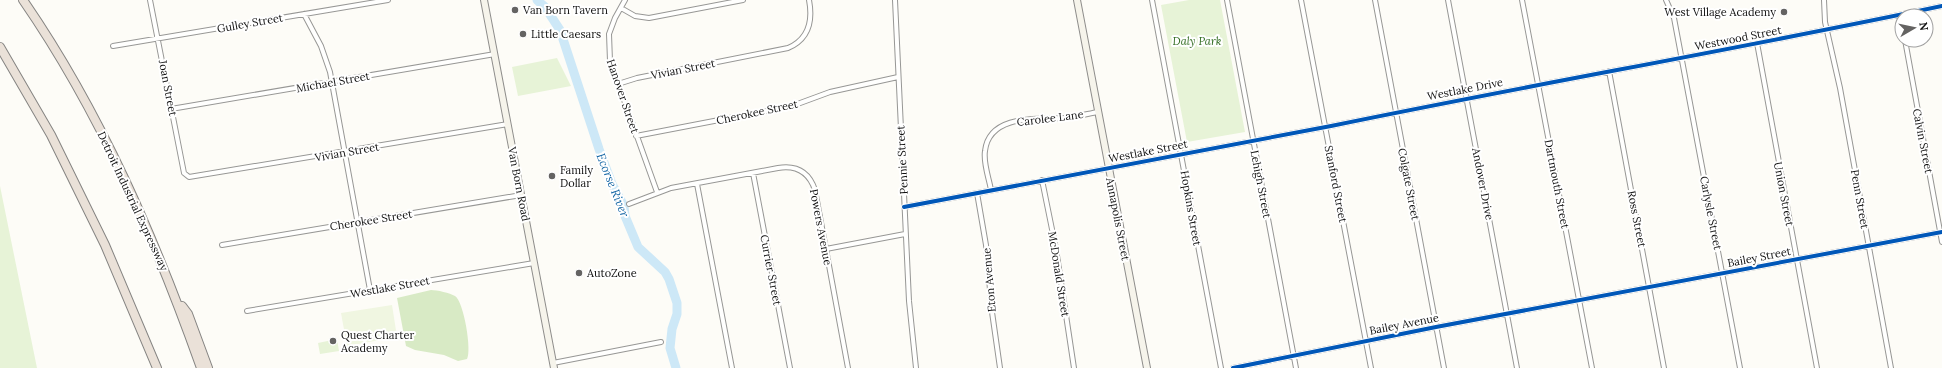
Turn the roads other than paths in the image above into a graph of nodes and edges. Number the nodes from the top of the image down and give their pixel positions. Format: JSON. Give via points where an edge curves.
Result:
{"nodes":[{"id":1,"x":23,"y":0,"type":"edge"},
{"id":2,"x":150,"y":0,"type":"edge"},
{"id":3,"x":388,"y":0,"type":"edge"},
{"id":4,"x":484,"y":0,"type":"edge"},
{"id":5,"x":624,"y":0,"type":"edge"},
{"id":6,"x":743,"y":0,"type":"edge"},
{"id":7,"x":809,"y":0,"type":"edge"},
{"id":8,"x":895,"y":0,"type":"edge"},
{"id":9,"x":1077,"y":0,"type":"edge"},
{"id":10,"x":1152,"y":0,"type":"edge"},
{"id":11,"x":1227,"y":0,"type":"edge"},
{"id":12,"x":1301,"y":0,"type":"edge"},
{"id":13,"x":1375,"y":0,"type":"edge"},
{"id":14,"x":1448,"y":0,"type":"edge"},
{"id":15,"x":1522,"y":0,"type":"edge"},
{"id":16,"x":1666,"y":0,"type":"edge"},
{"id":17,"x":1824,"y":0,"type":"edge"},
{"id":18,"x":620,"y":8,"type":"junction"},
{"id":19,"x":304,"y":14,"type":"junction"},
{"id":20,"x":1894,"y":16,"type":"edge"},
{"id":21,"x":1827,"y":29,"type":"junction"},
{"id":22,"x":158,"y":39,"type":"junction"},
{"id":23,"x":1757,"y":43,"type":"junction"},
{"id":24,"x":113,"y":46,"type":"dead end"},
{"id":25,"x":0,"y":47,"type":"edge"},
{"id":26,"x":1906,"y":48,"type":"edge"},
{"id":27,"x":495,"y":54,"type":"junction"},
{"id":28,"x":1682,"y":58,"type":"junction"},
{"id":29,"x":1609,"y":71,"type":"junction"},
{"id":30,"x":898,"y":77,"type":"junction"},
{"id":31,"x":332,"y":82,"type":"junction"},
{"id":32,"x":618,"y":84,"type":"junction"},
{"id":33,"x":1538,"y":84,"type":"junction"},
{"id":34,"x":1467,"y":98,"type":"junction"},
{"id":35,"x":171,"y":109,"type":"junction"},
{"id":36,"x":1098,"y":112,"type":"junction"},
{"id":37,"x":1396,"y":112,"type":"junction"},
{"id":38,"x":508,"y":124,"type":"junction"},
{"id":39,"x":1325,"y":127,"type":"junction"},
{"id":40,"x":636,"y":136,"type":"junction"},
{"id":41,"x":1253,"y":140,"type":"junction"},
{"id":42,"x":344,"y":152,"type":"junction"},
{"id":43,"x":1181,"y":153,"type":"junction"},
{"id":44,"x":1108,"y":168,"type":"junction"},
{"id":45,"x":753,"y":173,"type":"junction"},
{"id":46,"x":187,"y":176,"type":"joint"},
{"id":47,"x":1042,"y":180,"type":"junction"},
{"id":48,"x":697,"y":184,"type":"junction"},
{"id":49,"x":991,"y":190,"type":"junction"},
{"id":50,"x":657,"y":192,"type":"junction"},
{"id":51,"x":977,"y":193,"type":"junction"},
{"id":52,"x":521,"y":195,"type":"junction"},
{"id":53,"x":629,"y":204,"type":"dead end"},
{"id":54,"x":904,"y":207,"type":"junction"},
{"id":55,"x":358,"y":222,"type":"junction"},
{"id":56,"x":1941,"y":232,"type":"edge"},
{"id":57,"x":905,"y":234,"type":"junction"},
{"id":58,"x":1942,"y":242,"type":"edge"},
{"id":59,"x":222,"y":245,"type":"dead end"},
{"id":60,"x":1868,"y":245,"type":"junction"},
{"id":61,"x":826,"y":249,"type":"junction"},
{"id":62,"x":1796,"y":258,"type":"junction"},
{"id":63,"x":534,"y":263,"type":"junction"},
{"id":64,"x":1722,"y":273,"type":"junction"},
{"id":65,"x":1649,"y":287,"type":"junction"},
{"id":66,"x":370,"y":290,"type":"junction"},
{"id":67,"x":176,"y":297,"type":"junction"},
{"id":68,"x":1579,"y":300,"type":"junction"},
{"id":69,"x":247,"y":311,"type":"dead end"},
{"id":70,"x":1507,"y":314,"type":"junction"},
{"id":71,"x":1436,"y":326,"type":"junction"},
{"id":72,"x":1365,"y":341,"type":"junction"},
{"id":73,"x":661,"y":342,"type":"dead end"},
{"id":74,"x":1293,"y":355,"type":"junction"},
{"id":75,"x":554,"y":365,"type":"edge"},
{"id":76,"x":157,"y":368,"type":"edge"},
{"id":77,"x":201,"y":368,"type":"edge"},
{"id":78,"x":208,"y":368,"type":"edge"},
{"id":79,"x":732,"y":368,"type":"edge"},
{"id":80,"x":790,"y":368,"type":"edge"},
{"id":81,"x":848,"y":368,"type":"edge"},
{"id":82,"x":916,"y":368,"type":"edge"},
{"id":83,"x":1000,"y":368,"type":"edge"},
{"id":84,"x":1074,"y":368,"type":"edge"},
{"id":85,"x":1146,"y":368,"type":"edge"},
{"id":86,"x":1221,"y":368,"type":"edge"},
{"id":87,"x":1233,"y":368,"type":"edge"},
{"id":88,"x":1296,"y":368,"type":"edge"},
{"id":89,"x":1371,"y":368,"type":"edge"},
{"id":90,"x":1444,"y":368,"type":"edge"},
{"id":91,"x":1517,"y":368,"type":"edge"},
{"id":92,"x":1592,"y":368,"type":"edge"},
{"id":93,"x":1664,"y":368,"type":"edge"},
{"id":94,"x":1740,"y":368,"type":"edge"},
{"id":95,"x":1817,"y":368,"type":"edge"},
{"id":96,"x":1891,"y":368,"type":"edge"}],
"edges":[{"from":1,"to":67,"type":"highway","name":"Detroit Industrial Expressway","via":[[70,76],[120,168]]},
{"from":2,"to":22,"type":"street","name":"Joan Street"},
{"from":3,"to":19,"type":"street","name":"Gulley Street"},
{"from":4,"to":27,"type":"street","name":"Van Born Road"},
{"from":5,"to":18,"type":"street","name":"Hanover Street"},
{"from":6,"to":18,"type":"street","via":[[649,18],[635,16]]},
{"from":7,"to":32,"type":"street","name":"Vivian Street","via":[[810,22],[806,34],[798,43],[786,49]]},
{"from":8,"to":30,"type":"street","name":"Pennie Street"},
{"from":9,"to":36,"type":"street","name":"Annapolis Street"},
{"from":10,"to":43,"type":"street","name":"Hopkins Street"},
{"from":11,"to":41,"type":"street","name":"Lehigh Street"},
{"from":12,"to":39,"type":"street","name":"Stanford Street"},
{"from":13,"to":37,"type":"street","name":"Colgate Street"},
{"from":14,"to":34,"type":"street","name":"Andover Drive"},
{"from":15,"to":33,"type":"street","name":"Dartmouth Street"},
{"from":16,"to":28,"type":"street","name":"Carlysle Street","via":[[1674,18]]},
{"from":17,"to":21,"type":"street","name":"Penn Street"},
{"from":18,"to":32,"type":"street","name":"Hanover Street","via":[[612,25],[608,44],[610,61]]},
{"from":19,"to":22,"type":"street","name":"Gulley Street"},
{"from":19,"to":31,"type":"street","via":[[321,46]]},
{"from":20,"to":21,"type":"street","name":"Westwood Street"},
{"from":21,"to":23,"type":"street","name":"Westwood Street"},
{"from":21,"to":60,"type":"street","name":"Penn Street"},
{"from":22,"to":24,"type":"street","name":"Gulley Street"},
{"from":22,"to":35,"type":"street","name":"Joan Street"},
{"from":23,"to":28,"type":"street","name":"Westwood Street"},
{"from":23,"to":62,"type":"street","name":"Union Street"},
{"from":25,"to":76,"type":"highway","via":[[51,135],[104,245]]},
{"from":26,"to":56,"type":"street","name":"Calvin Street"},
{"from":27,"to":31,"type":"street","name":"Michael Street"},
{"from":27,"to":38,"type":"street","name":"Van Born Road"},
{"from":28,"to":29,"type":"street","name":"Westwood Street"},
{"from":28,"to":64,"type":"street","name":"Carlysle Street"},
{"from":29,"to":33,"type":"street","name":"Westwood Street"},
{"from":29,"to":65,"type":"street","name":"Ross Street"},
{"from":30,"to":40,"type":"street","name":"Cherokee Street","via":[[830,92],[792,106]]},
{"from":30,"to":54,"type":"street","name":"Pennie Street"},
{"from":31,"to":35,"type":"street","name":"Michael Street"},
{"from":31,"to":42,"type":"street"},
{"from":32,"to":40,"type":"street","name":"Hanover Street"},
{"from":33,"to":34,"type":"street","name":"Westlake Drive"},
{"from":33,"to":68,"type":"street","name":"Dartmouth Street"},
{"from":34,"to":37,"type":"street","name":"Westlake Drive"},
{"from":34,"to":70,"type":"street","name":"Andover Drive"},
{"from":35,"to":46,"type":"street","name":"Joan Street","via":[[184,173]]},
{"from":36,"to":44,"type":"street","name":"Annapolis Street"},
{"from":36,"to":49,"type":"street","name":"Carolee Lane","via":[[1066,118],[1031,119],[1008,123],[998,128],[989,138],[985,151]]},
{"from":37,"to":39,"type":"street","name":"Westlake Street"},
{"from":37,"to":71,"type":"street","name":"Colgate Street"},
{"from":38,"to":42,"type":"street","name":"Vivian Street"},
{"from":38,"to":52,"type":"street","name":"Van Born Road"},
{"from":39,"to":41,"type":"street","name":"Westlake Street"},
{"from":39,"to":72,"type":"street","name":"Stanford Street"},
{"from":40,"to":50,"type":"street","name":"Hanover Street"},
{"from":41,"to":43,"type":"street","name":"Westlake Street"},
{"from":41,"to":74,"type":"street","name":"Lehigh Street"},
{"from":42,"to":46,"type":"street","name":"Vivian Street"},
{"from":42,"to":55,"type":"street"},
{"from":43,"to":44,"type":"street","name":"Westlake Street"},
{"from":43,"to":86,"type":"street","name":"Hopkins Street"},
{"from":44,"to":47,"type":"street","name":"Westlake Street"},
{"from":44,"to":85,"type":"street","name":"Annapolis Street"},
{"from":45,"to":48,"type":"street","name":"Powers Avenue"},
{"from":45,"to":61,"type":"street","name":"Powers Avenue","via":[[790,167],[806,174],[815,190]]},
{"from":45,"to":80,"type":"street","name":"Currier Street"},
{"from":47,"to":49,"type":"street","name":"Westlake Street"},
{"from":47,"to":84,"type":"street","name":"McDonald Street","via":[[1056,249]]},
{"from":48,"to":50,"type":"street","name":"Powers Avenue"},
{"from":48,"to":79,"type":"street"},
{"from":49,"to":51,"type":"street","name":"Westlake Street"},
{"from":50,"to":53,"type":"street","name":"Powers Avenue"},
{"from":51,"to":54,"type":"street","name":"Westlake Street"},
{"from":51,"to":83,"type":"street","name":"Eton Avenue","via":[[986,245]]},
{"from":52,"to":55,"type":"street","name":"Cherokee Street"},
{"from":52,"to":63,"type":"street","name":"Van Born Road"},
{"from":54,"to":57,"type":"street","name":"Pennie Street"},
{"from":55,"to":59,"type":"street","name":"Cherokee Street"},
{"from":55,"to":66,"type":"street"},
{"from":56,"to":58,"type":"street","name":"Calvin Street"},
{"from":56,"to":60,"type":"street","name":"Bailey Street"},
{"from":57,"to":61,"type":"street"},
{"from":57,"to":82,"type":"street","name":"Pennie Street"},
{"from":60,"to":62,"type":"street","name":"Bailey Street"},
{"from":60,"to":96,"type":"street","name":"Penn Street"},
{"from":61,"to":81,"type":"street","name":"Powers Avenue"},
{"from":62,"to":64,"type":"street","name":"Bailey Street"},
{"from":62,"to":95,"type":"street","name":"Union Street"},
{"from":63,"to":66,"type":"street","name":"Westlake Street"},
{"from":63,"to":75,"type":"street","name":"Van Born Road"},
{"from":64,"to":65,"type":"street","name":"Bailey Street"},
{"from":64,"to":94,"type":"street","name":"Carlysle Street"},
{"from":65,"to":68,"type":"street","name":"Bailey Street"},
{"from":65,"to":93,"type":"street","name":"Ross Street"},
{"from":66,"to":69,"type":"street","name":"Westlake Street"},
{"from":67,"to":77,"type":"highway","name":"Detroit Industrial Expressway"},
{"from":67,"to":78,"type":"highway","via":[[188,314]]},
{"from":68,"to":70,"type":"street","name":"Bailey Avenue"},
{"from":68,"to":92,"type":"street","name":"Dartmouth Street"},
{"from":70,"to":71,"type":"street","name":"Bailey Avenue"},
{"from":70,"to":91,"type":"street","name":"Andover Drive"},
{"from":71,"to":72,"type":"street","name":"Bailey Avenue"},
{"from":71,"to":90,"type":"street","name":"Colgate Street"},
{"from":72,"to":74,"type":"street","name":"Bailey Avenue"},
{"from":72,"to":89,"type":"street","name":"Stanford Street"},
{"from":73,"to":75,"type":"street"},
{"from":74,"to":87,"type":"street","name":"Bailey Avenue"},
{"from":74,"to":88,"type":"street","name":"Lehigh Street"}]}
